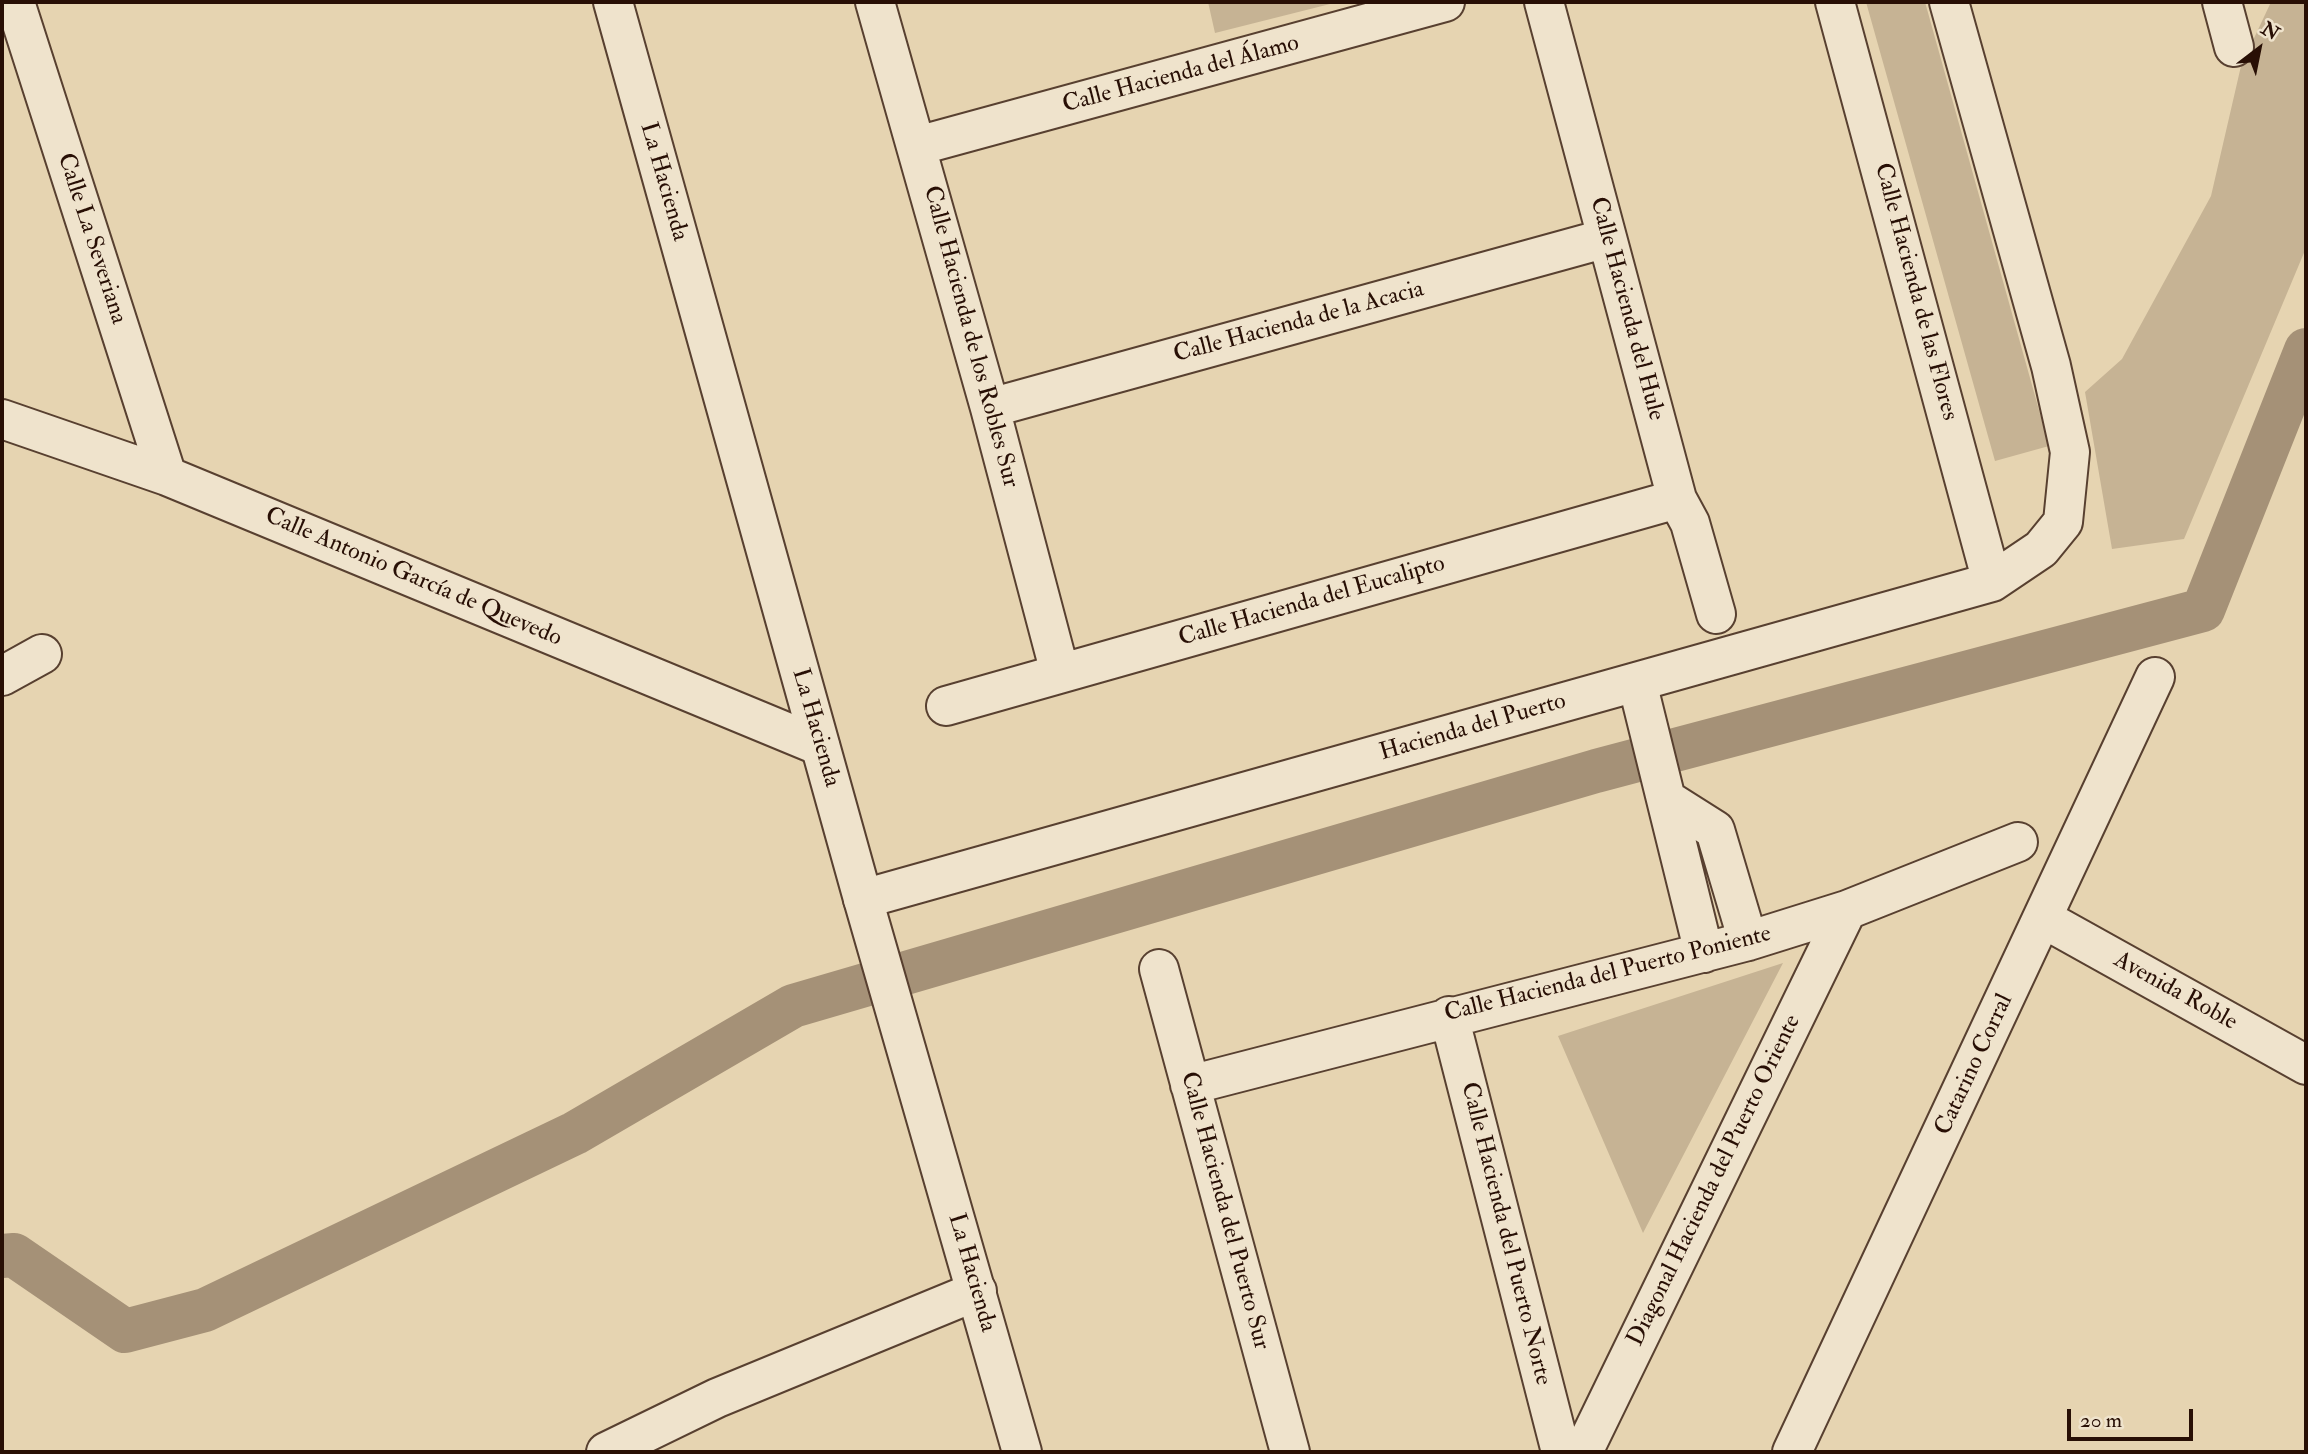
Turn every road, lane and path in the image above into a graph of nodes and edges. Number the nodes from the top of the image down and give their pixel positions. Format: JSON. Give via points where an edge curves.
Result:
{"nodes":[{"id":1,"x":15,"y":2,"type":"edge"},
{"id":2,"x":613,"y":2,"type":"edge"},
{"id":3,"x":875,"y":2,"type":"edge"},
{"id":4,"x":1445,"y":2,"type":"edge"},
{"id":5,"x":1544,"y":2,"type":"edge"},
{"id":6,"x":1835,"y":2,"type":"edge"},
{"id":7,"x":1949,"y":2,"type":"edge"},
{"id":8,"x":2222,"y":2,"type":"edge"},
{"id":9,"x":2234,"y":47,"type":"dead end"},
{"id":10,"x":917,"y":146,"type":"junction"},
{"id":11,"x":1607,"y":238,"type":"junction"},
{"id":12,"x":990,"y":408,"type":"junction"},
{"id":13,"x":2,"y":419,"type":"edge"},
{"id":14,"x":167,"y":476,"type":"junction"},
{"id":15,"x":1677,"y":499,"type":"junction"},
{"id":16,"x":1992,"y":582,"type":"junction"},
{"id":17,"x":1716,"y":614,"type":"dead end"},
{"id":18,"x":42,"y":654,"type":"dead end"},
{"id":19,"x":1060,"y":673,"type":"junction"},
{"id":20,"x":2,"y":676,"type":"edge"},
{"id":21,"x":2155,"y":677,"type":"dead end"},
{"id":22,"x":1637,"y":682,"type":"junction"},
{"id":23,"x":946,"y":705,"type":"dead end"},
{"id":24,"x":820,"y":746,"type":"junction"},
{"id":25,"x":1665,"y":799,"type":"junction"},
{"id":26,"x":2018,"y":842,"type":"dead end"},
{"id":27,"x":864,"y":901,"type":"junction"},
{"id":28,"x":1847,"y":910,"type":"junction"},
{"id":29,"x":2044,"y":919,"type":"junction"},
{"id":30,"x":1748,"y":941,"type":"junction"},
{"id":31,"x":1704,"y":953,"type":"junction"},
{"id":32,"x":1159,"y":969,"type":"dead end"},
{"id":33,"x":1449,"y":1016,"type":"junction"},
{"id":34,"x":2306,"y":1065,"type":"edge"},
{"id":35,"x":1190,"y":1085,"type":"junction"},
{"id":36,"x":977,"y":1291,"type":"junction"},
{"id":37,"x":606,"y":1452,"type":"edge"},
{"id":38,"x":1022,"y":1452,"type":"edge"},
{"id":39,"x":1290,"y":1452,"type":"edge"},
{"id":40,"x":1561,"y":1452,"type":"edge"},
{"id":41,"x":1583,"y":1452,"type":"edge"},
{"id":42,"x":1792,"y":1452,"type":"edge"}],
"edges":[{"from":1,"to":14,"type":"street","name":"Calle La Severiana"},
{"from":2,"to":24,"type":"street","name":"La Hacienda"},
{"from":3,"to":10,"type":"street","name":"Calle Hacienda de los Robles Sur"},
{"from":4,"to":10,"type":"street","name":"Calle Hacienda del Álamo"},
{"from":5,"to":11,"type":"street","name":"Calle Hacienda del Hule"},
{"from":6,"to":16,"type":"street","name":"Calle Hacienda de las Flores"},
{"from":7,"to":16,"type":"street","name":"Hacienda del Puerto","via":[[2051,366],[2070,452],[2063,522],[2041,549]]},
{"from":8,"to":9,"type":"street"},
{"from":10,"to":12,"type":"street","name":"Calle Hacienda de los Robles Sur"},
{"from":11,"to":12,"type":"street","name":"Calle Hacienda de la Acacia"},
{"from":11,"to":15,"type":"street","name":"Calle Hacienda del Hule"},
{"from":12,"to":19,"type":"street","name":"Calle Hacienda de los Robles Sur"},
{"from":13,"to":14,"type":"street","name":"Calle Antonio García de Quevedo"},
{"from":14,"to":24,"type":"street","name":"Calle Antonio García de Quevedo"},
{"from":15,"to":17,"type":"street","name":"Calle Hacienda del Hule","via":[[1690,523]]},
{"from":15,"to":19,"type":"street","name":"Calle Hacienda del Eucalipto"},
{"from":16,"to":22,"type":"street","name":"Hacienda del Puerto"},
{"from":18,"to":20,"type":"street"},
{"from":19,"to":23,"type":"street","name":"Calle Hacienda del Eucalipto"},
{"from":21,"to":29,"type":"street","name":"Catarino Corral"},
{"from":22,"to":25,"type":"street"},
{"from":22,"to":27,"type":"street","name":"Hacienda del Puerto"},
{"from":24,"to":27,"type":"street","name":"La Hacienda"},
{"from":25,"to":30,"type":"street","via":[[1715,830]]},
{"from":25,"to":31,"type":"street"},
{"from":26,"to":28,"type":"street","name":"Calle Hacienda del Puerto Poniente"},
{"from":27,"to":36,"type":"street","name":"La Hacienda"},
{"from":28,"to":30,"type":"street","name":"Calle Hacienda del Puerto Poniente"},
{"from":28,"to":41,"type":"street","name":"Diagonal Hacienda del Puerto Oriente"},
{"from":29,"to":34,"type":"street","name":"Avenida Roble"},
{"from":29,"to":42,"type":"street","name":"Catarino Corral"},
{"from":30,"to":31,"type":"street","name":"Calle Hacienda del Puerto Poniente"},
{"from":31,"to":33,"type":"street","name":"Calle Hacienda del Puerto Poniente"},
{"from":32,"to":35,"type":"street","name":"Calle Hacienda del Puerto Sur"},
{"from":33,"to":35,"type":"street","name":"Calle Hacienda del Puerto Poniente"},
{"from":33,"to":40,"type":"street","name":"Calle Hacienda del Puerto Norte"},
{"from":35,"to":39,"type":"street","name":"Calle Hacienda del Puerto Sur"},
{"from":36,"to":37,"type":"street","via":[[717,1398]]},
{"from":36,"to":38,"type":"street","name":"La Hacienda"}]}
